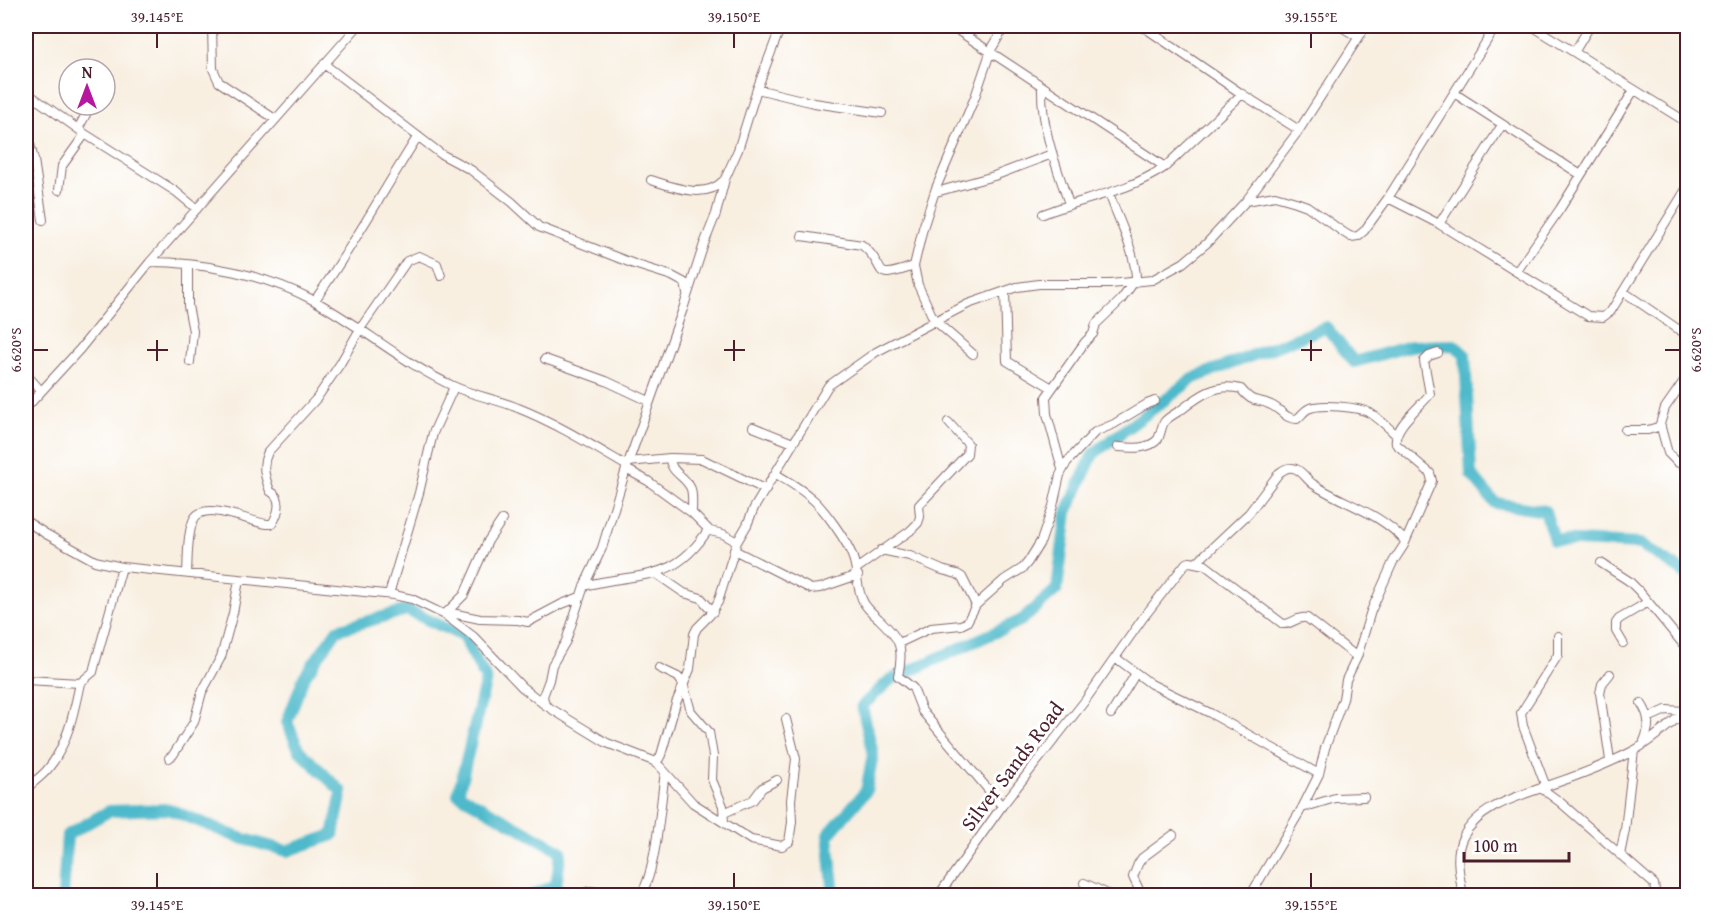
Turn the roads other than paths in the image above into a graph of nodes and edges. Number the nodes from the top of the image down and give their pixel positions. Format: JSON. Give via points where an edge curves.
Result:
{"nodes":[{"id":1,"x":212,"y":26,"type":"edge"},
{"id":2,"x":358,"y":26,"type":"edge"},
{"id":3,"x":781,"y":26,"type":"edge"},
{"id":4,"x":951,"y":26,"type":"edge"},
{"id":5,"x":1005,"y":26,"type":"edge"},
{"id":6,"x":1142,"y":26,"type":"edge"},
{"id":7,"x":1340,"y":26,"type":"edge"},
{"id":8,"x":1366,"y":26,"type":"edge"},
{"id":9,"x":1496,"y":26,"type":"edge"},
{"id":10,"x":1532,"y":26,"type":"edge"},
{"id":11,"x":1590,"y":26,"type":"edge"},
{"id":12,"x":1358,"y":37,"type":"junction"},
{"id":13,"x":991,"y":50,"type":"junction"},
{"id":14,"x":1575,"y":51,"type":"junction"},
{"id":15,"x":324,"y":64,"type":"junction"},
{"id":16,"x":1042,"y":87,"type":"junction"},
{"id":17,"x":757,"y":89,"type":"junction"},
{"id":18,"x":1634,"y":90,"type":"junction"},
{"id":19,"x":26,"y":92,"type":"edge"},
{"id":20,"x":1454,"y":93,"type":"junction"},
{"id":21,"x":1242,"y":94,"type":"junction"},
{"id":22,"x":882,"y":113,"type":"dead end"},
{"id":23,"x":84,"y":117,"type":"edge"},
{"id":24,"x":275,"y":119,"type":"junction"},
{"id":25,"x":1688,"y":123,"type":"edge"},
{"id":26,"x":1502,"y":125,"type":"junction"},
{"id":27,"x":26,"y":128,"type":"edge"},
{"id":28,"x":78,"y":129,"type":"junction"},
{"id":29,"x":1299,"y":130,"type":"junction"},
{"id":30,"x":85,"y":134,"type":"junction"},
{"id":31,"x":418,"y":136,"type":"junction"},
{"id":32,"x":28,"y":142,"type":"edge"},
{"id":33,"x":1052,"y":154,"type":"junction"},
{"id":34,"x":1165,"y":167,"type":"junction"},
{"id":35,"x":1581,"y":175,"type":"junction"},
{"id":36,"x":725,"y":179,"type":"junction"},
{"id":37,"x":651,"y":180,"type":"dead end"},
{"id":38,"x":1688,"y":186,"type":"edge"},
{"id":39,"x":59,"y":190,"type":"dead end"},
{"id":40,"x":936,"y":192,"type":"junction"},
{"id":41,"x":1109,"y":193,"type":"junction"},
{"id":42,"x":1389,"y":198,"type":"junction"},
{"id":43,"x":1246,"y":201,"type":"junction"},
{"id":44,"x":1069,"y":204,"type":"junction"},
{"id":45,"x":197,"y":209,"type":"junction"},
{"id":46,"x":1043,"y":214,"type":"dead end"},
{"id":47,"x":43,"y":220,"type":"dead end"},
{"id":48,"x":1439,"y":224,"type":"junction"},
{"id":49,"x":802,"y":236,"type":"dead end"},
{"id":50,"x":150,"y":262,"type":"junction"},
{"id":51,"x":188,"y":265,"type":"junction"},
{"id":52,"x":914,"y":266,"type":"junction"},
{"id":53,"x":1517,"y":271,"type":"junction"},
{"id":54,"x":441,"y":276,"type":"dead end"},
{"id":55,"x":1135,"y":282,"type":"junction"},
{"id":56,"x":1005,"y":292,"type":"junction"},
{"id":57,"x":1624,"y":292,"type":"junction"},
{"id":58,"x":687,"y":294,"type":"junction"},
{"id":59,"x":315,"y":300,"type":"junction"},
{"id":60,"x":934,"y":320,"type":"junction"},
{"id":61,"x":360,"y":329,"type":"junction"},
{"id":62,"x":1688,"y":336,"type":"edge"},
{"id":63,"x":1438,"y":353,"type":"dead end"},
{"id":64,"x":973,"y":354,"type":"dead end"},
{"id":65,"x":545,"y":358,"type":"dead end"},
{"id":66,"x":190,"y":362,"type":"dead end"},
{"id":67,"x":26,"y":374,"type":"edge"},
{"id":68,"x":1688,"y":375,"type":"edge"},
{"id":69,"x":454,"y":387,"type":"junction"},
{"id":70,"x":1052,"y":388,"type":"junction"},
{"id":71,"x":41,"y":391,"type":"junction"},
{"id":72,"x":649,"y":401,"type":"junction"},
{"id":73,"x":1155,"y":401,"type":"dead end"},
{"id":74,"x":26,"y":408,"type":"edge"},
{"id":75,"x":948,"y":422,"type":"dead end"},
{"id":76,"x":1661,"y":426,"type":"junction"},
{"id":77,"x":753,"y":427,"type":"dead end"},
{"id":78,"x":1625,"y":430,"type":"dead end"},
{"id":79,"x":1396,"y":435,"type":"junction"},
{"id":80,"x":793,"y":443,"type":"junction"},
{"id":81,"x":1118,"y":447,"type":"dead end"},
{"id":82,"x":670,"y":458,"type":"junction"},
{"id":83,"x":627,"y":466,"type":"junction"},
{"id":84,"x":1688,"y":468,"type":"edge"},
{"id":85,"x":1062,"y":469,"type":"junction"},
{"id":86,"x":776,"y":474,"type":"junction"},
{"id":87,"x":766,"y":490,"type":"junction"},
{"id":88,"x":692,"y":513,"type":"junction"},
{"id":89,"x":502,"y":520,"type":"dead end"},
{"id":90,"x":26,"y":521,"type":"edge"},
{"id":91,"x":708,"y":530,"type":"junction"},
{"id":92,"x":1406,"y":541,"type":"junction"},
{"id":93,"x":736,"y":546,"type":"junction"},
{"id":94,"x":882,"y":550,"type":"junction"},
{"id":95,"x":1193,"y":562,"type":"junction"},
{"id":96,"x":1601,"y":563,"type":"dead end"},
{"id":97,"x":122,"y":567,"type":"junction"},
{"id":98,"x":857,"y":572,"type":"junction"},
{"id":99,"x":187,"y":573,"type":"junction"},
{"id":100,"x":655,"y":573,"type":"junction"},
{"id":101,"x":239,"y":580,"type":"junction"},
{"id":102,"x":584,"y":586,"type":"junction"},
{"id":103,"x":389,"y":594,"type":"junction"},
{"id":104,"x":580,"y":597,"type":"junction"},
{"id":105,"x":1648,"y":602,"type":"junction"},
{"id":106,"x":976,"y":605,"type":"junction"},
{"id":107,"x":713,"y":612,"type":"junction"},
{"id":108,"x":446,"y":613,"type":"junction"},
{"id":109,"x":1558,"y":636,"type":"dead end"},
{"id":110,"x":899,"y":643,"type":"junction"},
{"id":111,"x":1623,"y":643,"type":"dead end"},
{"id":112,"x":1688,"y":650,"type":"edge"},
{"id":113,"x":1357,"y":657,"type":"junction"},
{"id":114,"x":1116,"y":658,"type":"junction"},
{"id":115,"x":659,"y":668,"type":"dead end"},
{"id":116,"x":1136,"y":673,"type":"junction"},
{"id":117,"x":1610,"y":674,"type":"dead end"},
{"id":118,"x":26,"y":680,"type":"edge"},
{"id":119,"x":80,"y":683,"type":"junction"},
{"id":120,"x":683,"y":684,"type":"junction"},
{"id":121,"x":1641,"y":703,"type":"dead end"},
{"id":122,"x":545,"y":705,"type":"junction"},
{"id":123,"x":1686,"y":710,"type":"edge"},
{"id":124,"x":1110,"y":714,"type":"dead end"},
{"id":125,"x":786,"y":718,"type":"dead end"},
{"id":126,"x":1648,"y":718,"type":"junction"},
{"id":127,"x":1643,"y":744,"type":"junction"},
{"id":128,"x":1634,"y":750,"type":"junction"},
{"id":129,"x":169,"y":758,"type":"dead end"},
{"id":130,"x":1610,"y":760,"type":"junction"},
{"id":131,"x":656,"y":764,"type":"junction"},
{"id":132,"x":665,"y":772,"type":"junction"},
{"id":133,"x":1319,"y":774,"type":"junction"},
{"id":134,"x":777,"y":780,"type":"dead end"},
{"id":135,"x":1544,"y":787,"type":"junction"},
{"id":136,"x":26,"y":789,"type":"edge"},
{"id":137,"x":1364,"y":797,"type":"dead end"},
{"id":138,"x":1002,"y":806,"type":"junction"},
{"id":139,"x":1302,"y":808,"type":"junction"},
{"id":140,"x":724,"y":813,"type":"junction"},
{"id":141,"x":724,"y":823,"type":"junction"},
{"id":142,"x":1173,"y":835,"type":"dead end"},
{"id":143,"x":1620,"y":855,"type":"junction"},
{"id":144,"x":1084,"y":883,"type":"dead end"},
{"id":145,"x":1256,"y":893,"type":"edge"},
{"id":146,"x":575,"y":896,"type":"edge"},
{"id":147,"x":634,"y":896,"type":"edge"},
{"id":148,"x":639,"y":896,"type":"edge"},
{"id":149,"x":938,"y":896,"type":"edge"},
{"id":150,"x":1112,"y":896,"type":"edge"},
{"id":151,"x":1142,"y":896,"type":"edge"},
{"id":152,"x":1463,"y":896,"type":"edge"},
{"id":153,"x":1656,"y":896,"type":"edge"}],
"edges":[{"from":1,"to":24,"type":"street","via":[[213,69],[219,82]]},
{"from":2,"to":15,"type":"street"},
{"from":3,"to":17,"type":"street"},
{"from":4,"to":13,"type":"street"},
{"from":5,"to":13,"type":"street"},
{"from":6,"to":21,"type":"street"},
{"from":7,"to":12,"type":"street"},
{"from":8,"to":12,"type":"street"},
{"from":9,"to":20,"type":"street"},
{"from":10,"to":14,"type":"street"},
{"from":11,"to":14,"type":"street"},
{"from":12,"to":29,"type":"street"},
{"from":13,"to":16,"type":"street"},
{"from":13,"to":40,"type":"street"},
{"from":14,"to":18,"type":"street"},
{"from":15,"to":24,"type":"street"},
{"from":15,"to":31,"type":"street"},
{"from":16,"to":33,"type":"street","via":[[1042,117]]},
{"from":16,"to":34,"type":"street"},
{"from":17,"to":22,"type":"street"},
{"from":17,"to":36,"type":"street"},
{"from":18,"to":25,"type":"street"},
{"from":18,"to":35,"type":"street"},
{"from":19,"to":28,"type":"street"},
{"from":20,"to":26,"type":"street"},
{"from":20,"to":42,"type":"street"},
{"from":21,"to":29,"type":"street"},
{"from":21,"to":34,"type":"street"},
{"from":23,"to":28,"type":"street"},
{"from":24,"to":45,"type":"street"},
{"from":26,"to":35,"type":"street"},
{"from":26,"to":48,"type":"street"},
{"from":27,"to":32,"type":"street"},
{"from":28,"to":30,"type":"street"},
{"from":29,"to":43,"type":"street"},
{"from":30,"to":39,"type":"street","via":[[62,166]]},
{"from":30,"to":45,"type":"street"},
{"from":31,"to":58,"type":"street","via":[[471,170],[539,227],[682,280]]},
{"from":31,"to":59,"type":"street"},
{"from":32,"to":47,"type":"street"},
{"from":33,"to":40,"type":"street"},
{"from":33,"to":44,"type":"street"},
{"from":34,"to":41,"type":"street"},
{"from":35,"to":53,"type":"street"},
{"from":36,"to":37,"type":"street","via":[[711,190]]},
{"from":36,"to":58,"type":"street"},
{"from":38,"to":57,"type":"street"},
{"from":40,"to":52,"type":"street"},
{"from":41,"to":44,"type":"street"},
{"from":41,"to":55,"type":"street","via":[[1131,254]]},
{"from":42,"to":43,"type":"street","via":[[1355,237],[1296,202],[1275,196]]},
{"from":42,"to":48,"type":"street"},
{"from":43,"to":55,"type":"street","via":[[1208,243],[1183,262],[1152,280]]},
{"from":44,"to":46,"type":"street"},
{"from":45,"to":50,"type":"street"},
{"from":48,"to":53,"type":"street"},
{"from":49,"to":52,"type":"street","via":[[862,245],[884,274]]},
{"from":50,"to":51,"type":"street"},
{"from":50,"to":71,"type":"street"},
{"from":51,"to":59,"type":"street","via":[[271,280]]},
{"from":51,"to":66,"type":"street","via":[[188,306],[193,322]]},
{"from":52,"to":60,"type":"street"},
{"from":53,"to":57,"type":"street","via":[[1594,318],[1611,311]]},
{"from":54,"to":61,"type":"street","via":[[437,264],[419,256],[411,258]]},
{"from":55,"to":56,"type":"street","via":[[1026,285]]},
{"from":55,"to":70,"type":"street","via":[[1096,324],[1093,334]]},
{"from":56,"to":60,"type":"street"},
{"from":56,"to":70,"type":"street","via":[[1007,362]]},
{"from":57,"to":62,"type":"street"},
{"from":58,"to":72,"type":"street"},
{"from":59,"to":61,"type":"street"},
{"from":60,"to":64,"type":"street"},
{"from":60,"to":80,"type":"street","via":[[835,379]]},
{"from":61,"to":69,"type":"street"},
{"from":61,"to":99,"type":"street","via":[[317,398],[264,459],[265,477],[279,502],[272,524],[226,513],[198,513],[192,526]]},
{"from":63,"to":79,"type":"street","via":[[1425,361],[1430,394]]},
{"from":65,"to":72,"type":"street"},
{"from":67,"to":71,"type":"street"},
{"from":68,"to":76,"type":"street","via":[[1665,408]]},
{"from":69,"to":83,"type":"street","via":[[518,408]]},
{"from":69,"to":103,"type":"street","via":[[433,433]]},
{"from":70,"to":85,"type":"street","via":[[1046,397],[1046,407]]},
{"from":71,"to":74,"type":"street"},
{"from":72,"to":83,"type":"street"},
{"from":73,"to":85,"type":"street","via":[[1095,432]]},
{"from":75,"to":94,"type":"street","via":[[965,439],[968,452],[919,505],[918,523]]},
{"from":76,"to":78,"type":"street"},
{"from":76,"to":84,"type":"street","via":[[1668,453]]},
{"from":77,"to":80,"type":"street"},
{"from":79,"to":81,"type":"street","via":[[1364,411],[1335,406],[1313,408],[1297,419],[1289,419],[1272,405],[1248,397],[1241,389],[1223,386],[1209,390],[1166,420],[1154,442],[1135,449]]},
{"from":79,"to":92,"type":"street","via":[[1396,444],[1432,476]]},
{"from":80,"to":86,"type":"street"},
{"from":82,"to":83,"type":"street"},
{"from":82,"to":87,"type":"street","via":[[702,459]]},
{"from":82,"to":88,"type":"street","via":[[672,469],[690,487]]},
{"from":83,"to":88,"type":"street"},
{"from":83,"to":102,"type":"street","via":[[602,548]]},
{"from":85,"to":106,"type":"street","via":[[1041,541],[1028,562]]},
{"from":86,"to":87,"type":"street"},
{"from":86,"to":98,"type":"street","via":[[812,498],[827,516],[849,549]]},
{"from":87,"to":93,"type":"street"},
{"from":88,"to":91,"type":"street"},
{"from":89,"to":108,"type":"street","via":[[464,595]]},
{"from":90,"to":97,"type":"street","via":[[95,561]]},
{"from":91,"to":93,"type":"street","via":[[723,534]]},
{"from":91,"to":100,"type":"street","via":[[697,548],[684,559]]},
{"from":92,"to":95,"type":"street","name":"Silver Sands Road","via":[[1382,520],[1316,486],[1290,467],[1279,473],[1249,513]]},
{"from":92,"to":113,"type":"street","via":[[1371,611]]},
{"from":93,"to":98,"type":"street","via":[[811,589]]},
{"from":93,"to":107,"type":"street"},
{"from":94,"to":98,"type":"street"},
{"from":94,"to":106,"type":"street","via":[[957,574]]},
{"from":95,"to":113,"type":"street","via":[[1205,565],[1280,623],[1307,618]]},
{"from":95,"to":114,"type":"street","name":"Silver Sands Road","via":[[1182,566]]},
{"from":96,"to":105,"type":"street","via":[[1629,580]]},
{"from":97,"to":99,"type":"street"},
{"from":97,"to":119,"type":"street","via":[[93,672]]},
{"from":98,"to":110,"type":"street","via":[[862,601]]},
{"from":99,"to":101,"type":"street"},
{"from":100,"to":102,"type":"street"},
{"from":100,"to":107,"type":"street","via":[[684,593],[701,598]]},
{"from":101,"to":103,"type":"street"},
{"from":101,"to":129,"type":"street","via":[[221,657],[202,692],[194,722]]},
{"from":102,"to":104,"type":"street"},
{"from":103,"to":108,"type":"street"},
{"from":104,"to":108,"type":"street","via":[[528,622]]},
{"from":104,"to":122,"type":"street","via":[[566,641],[552,665],[543,696]]},
{"from":105,"to":111,"type":"street","via":[[1616,623]]},
{"from":105,"to":112,"type":"street"},
{"from":106,"to":110,"type":"street","via":[[961,625],[931,628]]},
{"from":107,"to":120,"type":"street","via":[[694,634],[690,669]]},
{"from":108,"to":122,"type":"street"},
{"from":109,"to":135,"type":"street","via":[[1558,655],[1521,713]]},
{"from":110,"to":138,"type":"street","via":[[903,655],[898,676],[913,688],[922,711]]},
{"from":113,"to":133,"type":"street","via":[[1346,680]]},
{"from":114,"to":116,"type":"street"},
{"from":114,"to":138,"type":"street","name":"Silver Sands Road"},
{"from":115,"to":120,"type":"street","via":[[678,677]]},
{"from":116,"to":124,"type":"street"},
{"from":116,"to":133,"type":"street"},
{"from":117,"to":130,"type":"street","via":[[1600,693]]},
{"from":118,"to":119,"type":"street"},
{"from":119,"to":136,"type":"street","via":[[57,756]]},
{"from":120,"to":131,"type":"street"},
{"from":120,"to":140,"type":"street","via":[[691,711],[709,732],[712,784]]},
{"from":121,"to":126,"type":"street"},
{"from":122,"to":131,"type":"street","via":[[608,743]]},
{"from":123,"to":126,"type":"street","via":[[1666,710]]},
{"from":123,"to":127,"type":"street"},
{"from":125,"to":141,"type":"street","via":[[796,759],[789,842],[782,846],[751,840]]},
{"from":126,"to":127,"type":"street"},
{"from":127,"to":128,"type":"street"},
{"from":128,"to":130,"type":"street"},
{"from":128,"to":143,"type":"street"},
{"from":130,"to":135,"type":"street"},
{"from":131,"to":132,"type":"street"},
{"from":132,"to":141,"type":"street","via":[[693,802]]},
{"from":132,"to":148,"type":"street","via":[[651,869],[646,888]]},
{"from":133,"to":139,"type":"street"},
{"from":134,"to":140,"type":"street","via":[[762,788],[753,800]]},
{"from":135,"to":143,"type":"street"},
{"from":135,"to":152,"type":"street","via":[[1484,812],[1470,825],[1461,838],[1458,857]]},
{"from":137,"to":139,"type":"street","via":[[1335,798]]},
{"from":138,"to":149,"type":"street","name":"Silver Sands Road"},
{"from":139,"to":145,"type":"street"},
{"from":140,"to":141,"type":"street"},
{"from":142,"to":151,"type":"street","via":[[1138,864],[1134,877]]},
{"from":143,"to":153,"type":"street","via":[[1654,884]]},
{"from":144,"to":150,"type":"street"},
{"from":146,"to":147,"type":"street","via":[[590,891]]}]}
